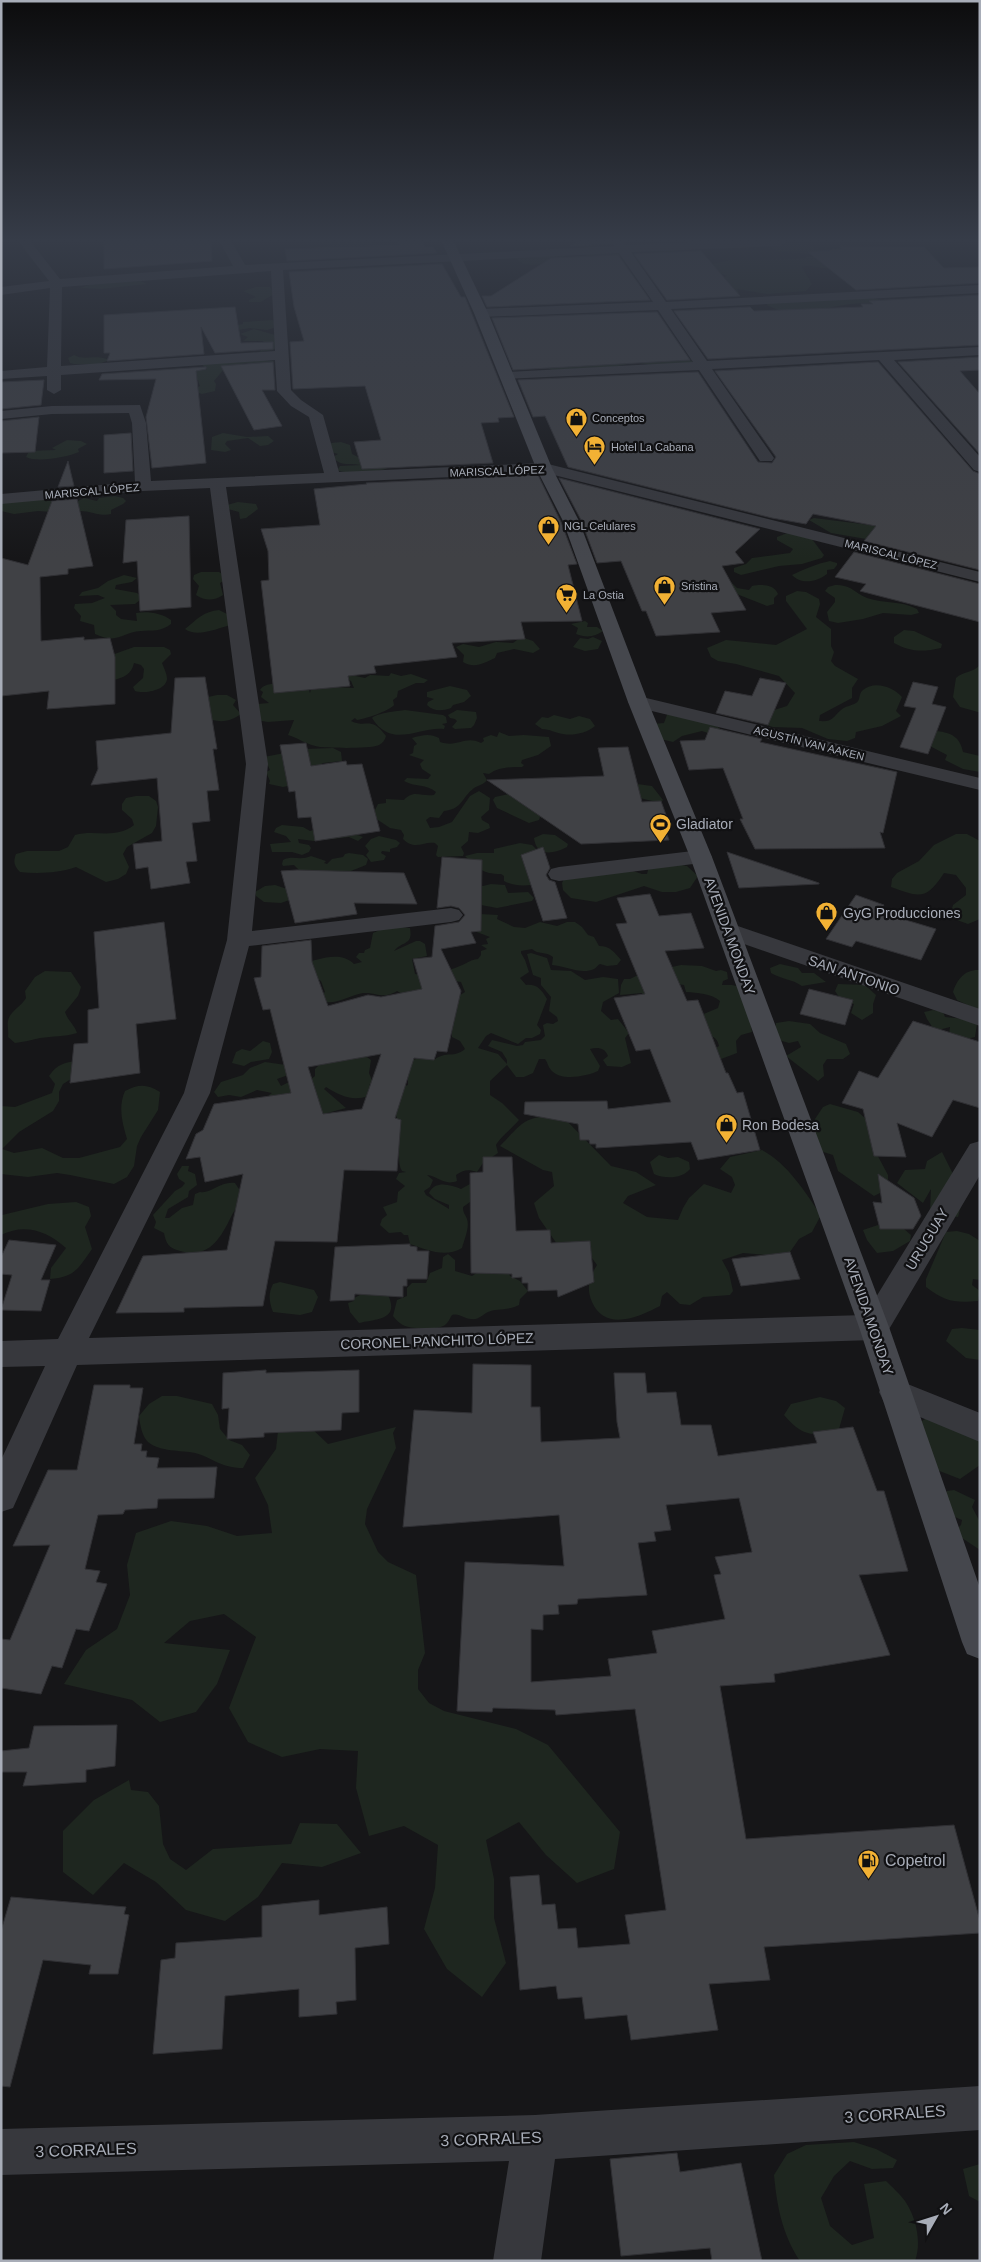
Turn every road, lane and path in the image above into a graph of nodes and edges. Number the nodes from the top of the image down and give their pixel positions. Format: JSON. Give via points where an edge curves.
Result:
{"nodes":[{"id":1,"x":56,"y":348,"type":"edge"},
{"id":2,"x":282,"y":348,"type":"edge"},
{"id":3,"x":495,"y":348,"type":"edge"},
{"id":4,"x":690,"y":348,"type":"edge"},
{"id":5,"x":980,"y":350,"type":"edge"},
{"id":6,"x":283,"y":355,"type":"junction"},
{"id":7,"x":883,"y":356,"type":"junction"},
{"id":8,"x":703,"y":366,"type":"junction"},
{"id":9,"x":56,"y":372,"type":"junction"},
{"id":10,"x":1,"y":375,"type":"edge"},
{"id":11,"x":507,"y":376,"type":"junction"},
{"id":12,"x":52,"y":410,"type":"junction"},
{"id":13,"x":1,"y":415,"type":"edge"},
{"id":14,"x":766,"y":458,"type":"dead end"},
{"id":15,"x":980,"y":467,"type":"edge"},
{"id":16,"x":544,"y":468,"type":"junction"},
{"id":17,"x":333,"y":478,"type":"junction"},
{"id":18,"x":217,"y":483,"type":"junction"},
{"id":19,"x":143,"y":486,"type":"junction"},
{"id":20,"x":1,"y":499,"type":"edge"},
{"id":21,"x":980,"y":577,"type":"edge"},
{"id":22,"x":638,"y":702,"type":"junction"},
{"id":23,"x":980,"y":784,"type":"edge"},
{"id":24,"x":701,"y":857,"type":"junction"},
{"id":25,"x":559,"y":874,"type":"dead end"},
{"id":26,"x":451,"y":915,"type":"dead end"},
{"id":27,"x":729,"y":931,"type":"junction"},
{"id":28,"x":239,"y":940,"type":"junction"},
{"id":29,"x":980,"y":1018,"type":"edge"},
{"id":30,"x":980,"y":1151,"type":"edge"},
{"id":31,"x":874,"y":1328,"type":"junction"},
{"id":32,"x":67,"y":1352,"type":"junction"},
{"id":33,"x":1,"y":1354,"type":"edge"},
{"id":34,"x":896,"y":1392,"type":"junction"},
{"id":35,"x":980,"y":1428,"type":"edge"},
{"id":36,"x":1,"y":1497,"type":"edge"},
{"id":37,"x":980,"y":1642,"type":"edge"},
{"id":38,"x":980,"y":2108,"type":"edge"},
{"id":39,"x":535,"y":2138,"type":"junction"},
{"id":40,"x":1,"y":2152,"type":"edge"},
{"id":41,"x":517,"y":2261,"type":"edge"}],
"edges":[{"from":1,"to":9,"type":"street"},
{"from":2,"to":6,"type":"street"},
{"from":3,"to":11,"type":"main road","name":"AVENIDA MONDAY"},
{"from":4,"to":8,"type":"street"},
{"from":5,"to":7,"type":"street"},
{"from":6,"to":9,"type":"street"},
{"from":6,"to":17,"type":"street","via":[[284,391],[296,404],[316,415]]},
{"from":7,"to":8,"type":"street"},
{"from":7,"to":15,"type":"street"},
{"from":8,"to":11,"type":"street"},
{"from":8,"to":14,"type":"street"},
{"from":9,"to":10,"type":"street"},
{"from":9,"to":12,"type":"street"},
{"from":11,"to":16,"type":"main road","name":"AVENIDA MONDAY"},
{"from":12,"to":13,"type":"street"},
{"from":12,"to":19,"type":"street","via":[[135,408]]},
{"from":16,"to":17,"type":"street","name":"MARISCAL LÓPEZ"},
{"from":16,"to":21,"type":"street","name":"MARISCAL LÓPEZ"},
{"from":16,"to":22,"type":"main road","name":"AVENIDA MONDAY","via":[[571,521]]},
{"from":17,"to":18,"type":"street","name":"MARISCAL LÓPEZ"},
{"from":18,"to":19,"type":"street","name":"MARISCAL LÓPEZ"},
{"from":18,"to":28,"type":"street","via":[[257,764]]},
{"from":19,"to":20,"type":"street","name":"MARISCAL LÓPEZ"},
{"from":22,"to":23,"type":"street","name":"AGUSTÍN VAN AAKEN"},
{"from":22,"to":24,"type":"main road","name":"AVENIDA MONDAY"},
{"from":24,"to":25,"type":"street"},
{"from":24,"to":27,"type":"main road","name":"AVENIDA MONDAY"},
{"from":26,"to":28,"type":"street"},
{"from":27,"to":29,"type":"street","name":"SAN ANTONIO"},
{"from":27,"to":31,"type":"main road","name":"AVENIDA MONDAY"},
{"from":28,"to":32,"type":"street","via":[[197,1093]]},
{"from":30,"to":31,"type":"street","name":"URUGUAY"},
{"from":31,"to":32,"type":"street","name":"CORONEL PANCHITO LÓPEZ"},
{"from":31,"to":34,"type":"main road","name":"AVENIDA MONDAY"},
{"from":32,"to":33,"type":"street","name":"CORONEL PANCHITO LÓPEZ"},
{"from":32,"to":36,"type":"street"},
{"from":34,"to":35,"type":"street"},
{"from":34,"to":37,"type":"main road","name":"AVENIDA MONDAY"},
{"from":38,"to":39,"type":"street","name":"3 CORRALES"},
{"from":39,"to":40,"type":"street","name":"3 CORRALES"},
{"from":39,"to":41,"type":"street"}]}
